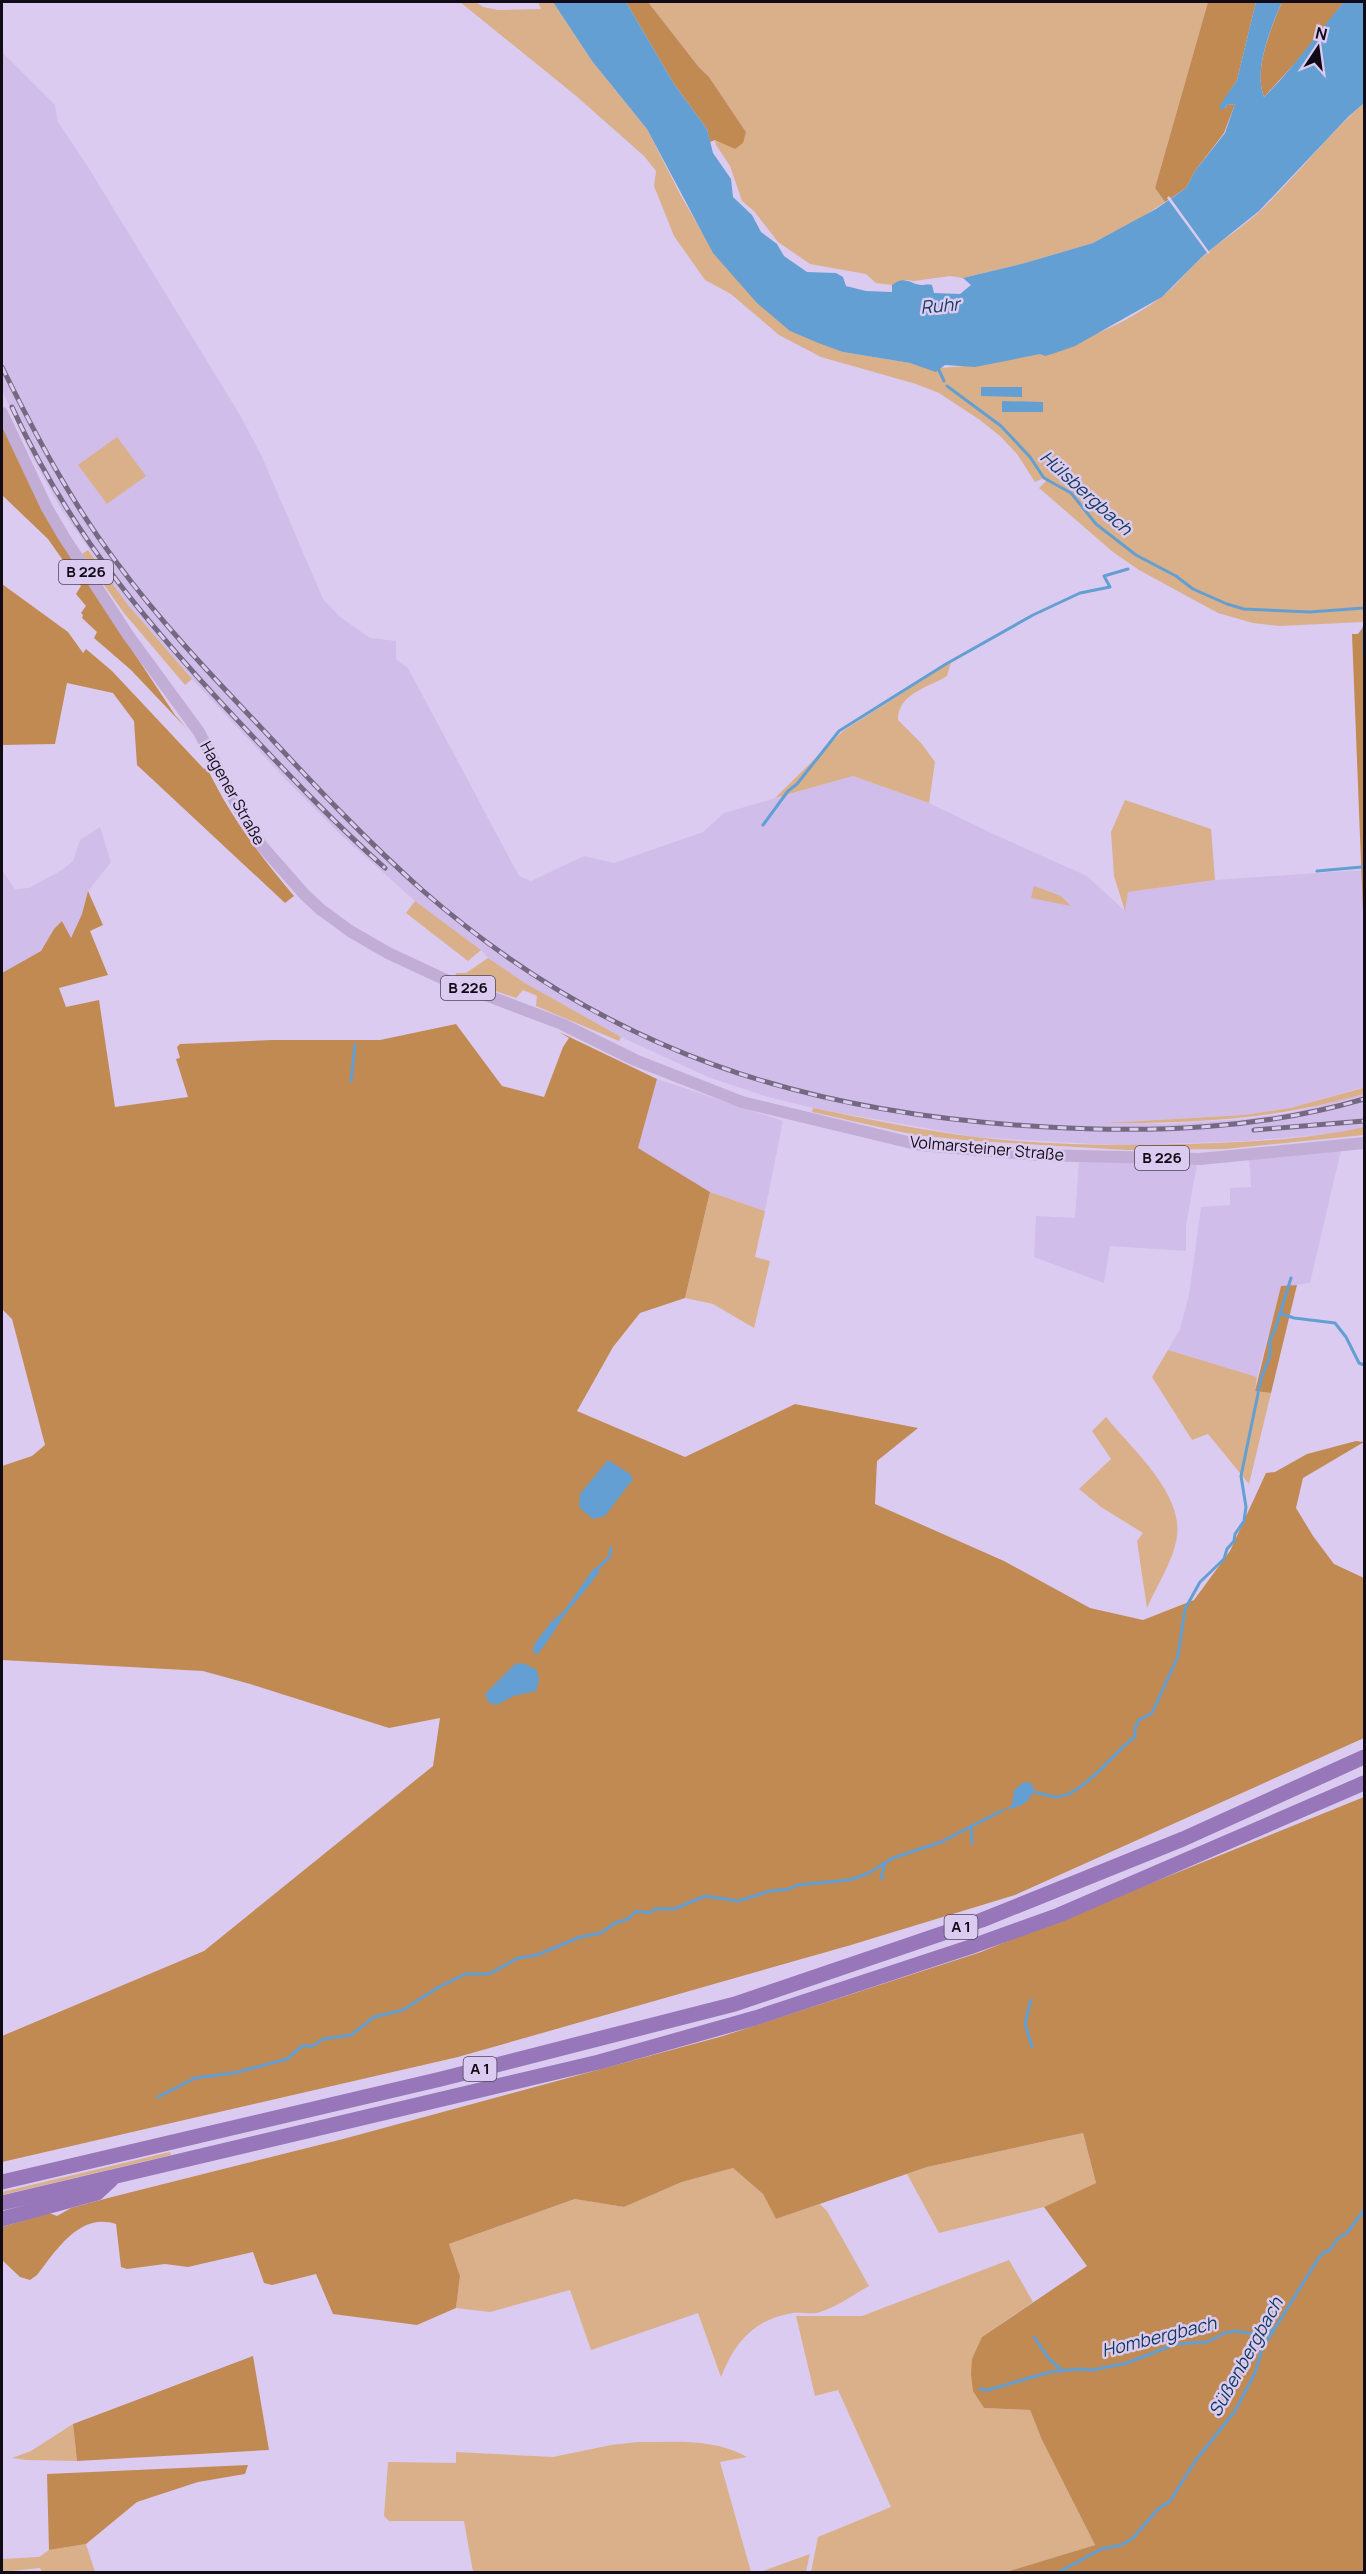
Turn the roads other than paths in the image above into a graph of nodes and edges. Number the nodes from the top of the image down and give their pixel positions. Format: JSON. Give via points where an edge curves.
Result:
{"nodes":[{"id":1,"x":2,"y":413,"type":"edge"},
{"id":2,"x":622,"y":1054,"type":"joint"},
{"id":3,"x":1365,"y":1143,"type":"edge"},
{"id":4,"x":1365,"y":1757,"type":"edge"},
{"id":5,"x":1365,"y":1783,"type":"edge"},
{"id":6,"x":113,"y":2178,"type":"junction"},
{"id":7,"x":5,"y":2179,"type":"edge"},
{"id":8,"x":2,"y":2203,"type":"edge"},
{"id":9,"x":2,"y":2219,"type":"edge"}],
"edges":[{"from":1,"to":2,"type":"main road","name":"Hagener Straße","number":"B 226","via":[[47,508],[88,575],[199,732],[261,845],[304,894],[332,918],[388,953],[446,980],[562,1024]]},
{"from":2,"to":3,"type":"main road","name":"Volmarsteiner Straße","number":"B 226","via":[[742,1102],[920,1145],[1040,1155],[1200,1159]]},
{"from":4,"to":7,"type":"highway","number":"A 1","via":[[1183,1839],[982,1920],[735,2004],[557,2050]]},
{"from":5,"to":6,"type":"highway","number":"A 1","via":[[1059,1915],[755,2018],[598,2062]]},
{"from":6,"to":8,"type":"highway","number":"A 1"},
{"from":6,"to":9,"type":"highway","via":[[97,2193]]}]}
